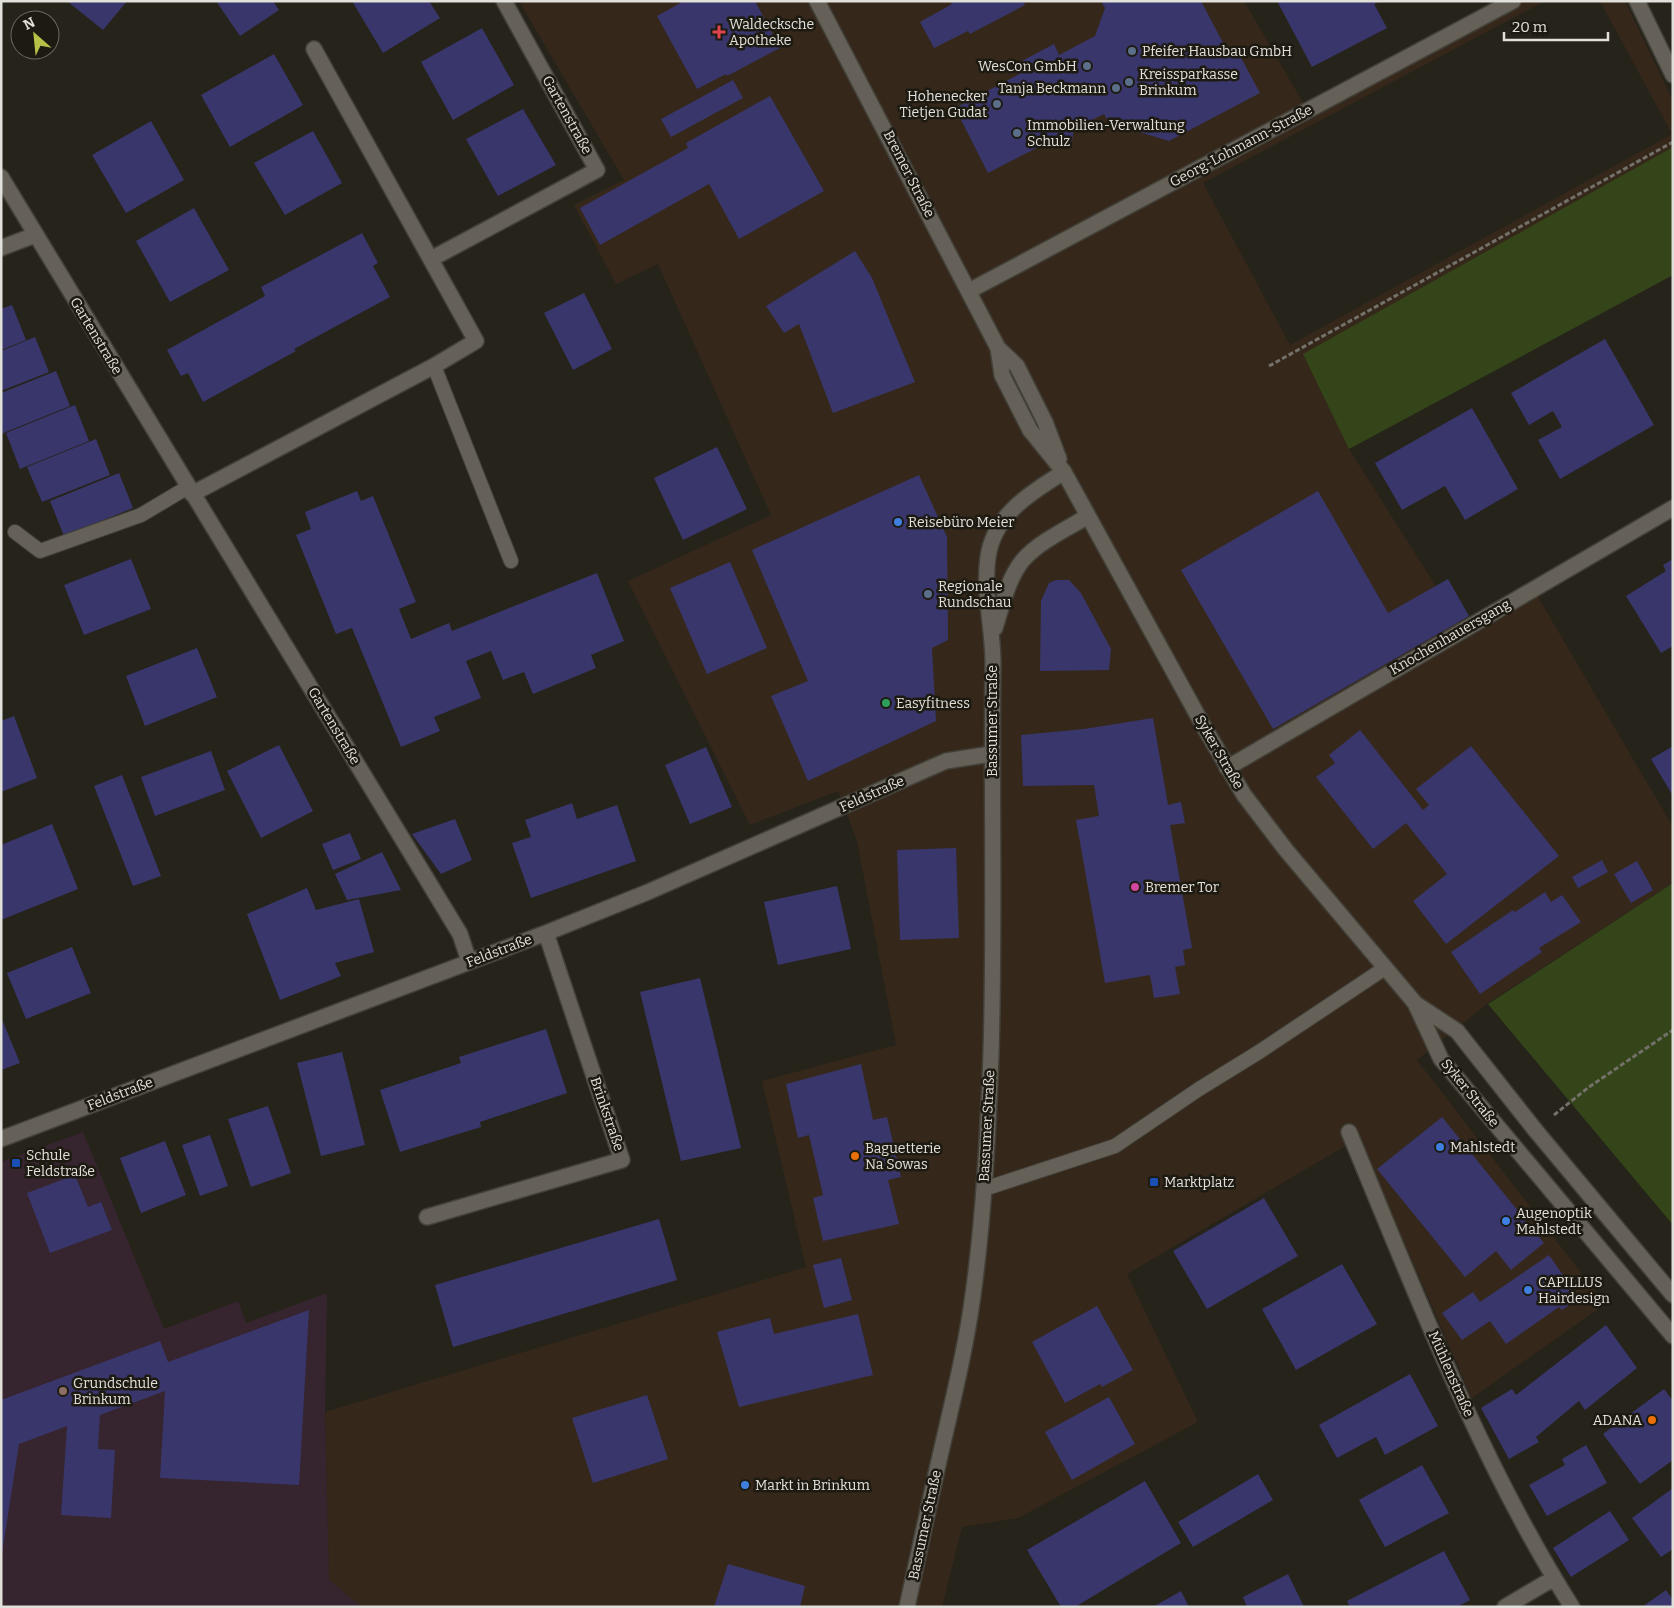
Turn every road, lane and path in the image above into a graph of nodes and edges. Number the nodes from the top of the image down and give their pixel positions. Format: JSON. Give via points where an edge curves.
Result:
{"nodes":[{"id":1,"x":504,"y":1,"type":"edge"},
{"id":2,"x":817,"y":1,"type":"edge"},
{"id":3,"x":1513,"y":1,"type":"edge"},
{"id":4,"x":1637,"y":1,"type":"edge"},
{"id":5,"x":314,"y":49,"type":"dead end"},
{"id":6,"x":1673,"y":74,"type":"edge"},
{"id":7,"x":1673,"y":142,"type":"edge"},
{"id":8,"x":1,"y":177,"type":"edge"},
{"id":9,"x":35,"y":235,"type":"junction"},
{"id":10,"x":1,"y":248,"type":"edge"},
{"id":11,"x":431,"y":259,"type":"junction"},
{"id":12,"x":968,"y":291,"type":"junction"},
{"id":13,"x":434,"y":366,"type":"junction"},
{"id":14,"x":1269,"y":366,"type":"dead end"},
{"id":15,"x":1064,"y":472,"type":"junction"},
{"id":16,"x":190,"y":491,"type":"junction"},
{"id":17,"x":1673,"y":508,"type":"edge"},
{"id":18,"x":1088,"y":516,"type":"junction"},
{"id":19,"x":15,"y":532,"type":"dead end"},
{"id":20,"x":511,"y":561,"type":"dead end"},
{"id":21,"x":993,"y":637,"type":"junction"},
{"id":22,"x":992,"y":754,"type":"junction"},
{"id":23,"x":1227,"y":768,"type":"junction"},
{"id":24,"x":546,"y":933,"type":"junction"},
{"id":25,"x":469,"y":962,"type":"junction"},
{"id":26,"x":1385,"y":968,"type":"junction"},
{"id":27,"x":1415,"y":1003,"type":"junction"},
{"id":28,"x":1673,"y":1030,"type":"edge"},
{"id":29,"x":1536,"y":1130,"type":"junction"},
{"id":30,"x":1349,"y":1132,"type":"dead end"},
{"id":31,"x":1,"y":1139,"type":"edge"},
{"id":32,"x":984,"y":1189,"type":"junction"},
{"id":33,"x":427,"y":1217,"type":"dead end"},
{"id":34,"x":1673,"y":1295,"type":"edge"},
{"id":35,"x":1673,"y":1336,"type":"edge"},
{"id":36,"x":1554,"y":1578,"type":"junction"},
{"id":37,"x":907,"y":1607,"type":"edge"},
{"id":38,"x":1504,"y":1607,"type":"edge"},
{"id":39,"x":1572,"y":1607,"type":"edge"}],
"edges":[{"from":1,"to":11,"type":"street","name":"Gartenstraße","via":[[597,170]]},
{"from":2,"to":12,"type":"street","name":"Bremer Straße"},
{"from":3,"to":12,"type":"street","name":"Georg-Lohmann-Straße"},
{"from":4,"to":6,"type":"street"},
{"from":5,"to":11,"type":"street"},
{"from":7,"to":14,"type":"path"},
{"from":8,"to":9,"type":"street","name":"Gartenstraße"},
{"from":9,"to":10,"type":"street"},
{"from":9,"to":16,"type":"street","name":"Gartenstraße"},
{"from":11,"to":13,"type":"street","via":[[476,341]]},
{"from":12,"to":15,"type":"street","name":"Bremer Straße","via":[[998,348],[1002,375],[1030,430]]},
{"from":13,"to":16,"type":"street"},
{"from":13,"to":20,"type":"lane"},
{"from":15,"to":18,"type":"street","name":"Syker Straße"},
{"from":15,"to":21,"type":"street","name":"Bassumer Straße","via":[[1014,506],[994,536],[988,556],[987,580]]},
{"from":16,"to":19,"type":"lane","via":[[141,515],[40,551]]},
{"from":16,"to":25,"type":"street","name":"Gartenstraße","via":[[460,934]]},
{"from":17,"to":23,"type":"street","name":"Knochenhauersgang"},
{"from":18,"to":21,"type":"street","name":"Bassumer Straße","via":[[1023,560],[1003,601]]},
{"from":18,"to":23,"type":"street","name":"Syker Straße"},
{"from":21,"to":22,"type":"street","name":"Bassumer Straße"},
{"from":22,"to":24,"type":"street","name":"Feldstraße","via":[[946,762]]},
{"from":22,"to":32,"type":"street","name":"Bassumer Straße","via":[[991,1052]]},
{"from":23,"to":26,"type":"street","name":"Syker Straße","via":[[1274,835]]},
{"from":24,"to":25,"type":"street","name":"Feldstraße"},
{"from":24,"to":33,"type":"street","name":"Brinkstraße","via":[[622,1160]]},
{"from":25,"to":31,"type":"street","name":"Feldstraße"},
{"from":26,"to":27,"type":"street","name":"Syker Straße"},
{"from":26,"to":32,"type":"lane","via":[[1115,1146]]},
{"from":27,"to":29,"type":"street","name":"Syker Straße","via":[[1457,1031]]},
{"from":27,"to":35,"type":"street","name":"Syker Straße","via":[[1441,1059]]},
{"from":28,"to":29,"type":"path","via":[[1589,1087]]},
{"from":29,"to":34,"type":"street","name":"Syker Straße"},
{"from":30,"to":36,"type":"street","name":"Mühlenstraße","via":[[1458,1393],[1506,1493]]},
{"from":32,"to":37,"type":"street","name":"Bassumer Straße","via":[[973,1296],[952,1408]]},
{"from":36,"to":38,"type":"street"},
{"from":36,"to":39,"type":"street","name":"Mühlenstraße"}]}
